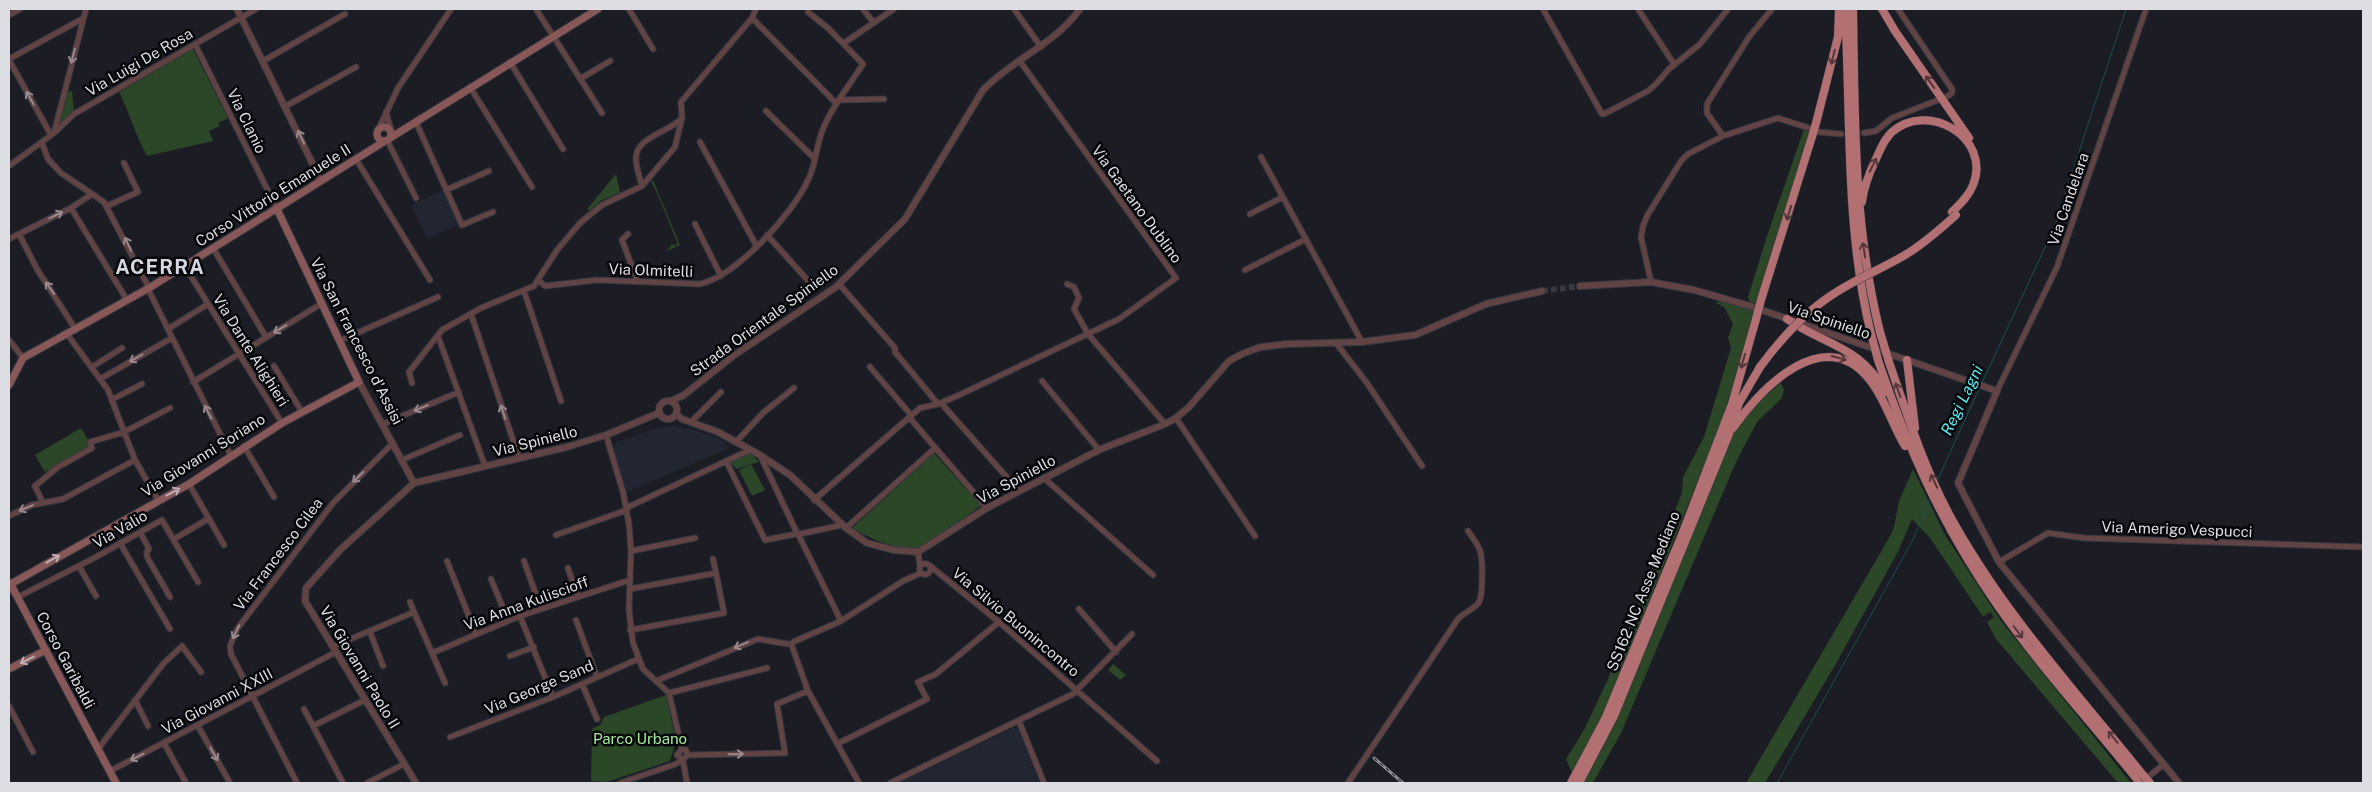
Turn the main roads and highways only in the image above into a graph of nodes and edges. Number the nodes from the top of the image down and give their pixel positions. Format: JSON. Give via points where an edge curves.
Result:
{"nodes":[{"id":1,"x":598,"y":9,"type":"edge"},
{"id":2,"x":1839,"y":9,"type":"edge"},
{"id":3,"x":1845,"y":9,"type":"edge"},
{"id":4,"x":1853,"y":9,"type":"edge"},
{"id":5,"x":1882,"y":9,"type":"edge"},
{"id":6,"x":386,"y":133,"type":"junction"},
{"id":7,"x":368,"y":150,"type":"junction"},
{"id":8,"x":277,"y":209,"type":"junction"},
{"id":9,"x":1954,"y":214,"type":"junction"},
{"id":10,"x":1860,"y":229,"type":"junction"},
{"id":11,"x":1787,"y":319,"type":"road end"},
{"id":12,"x":1907,"y":360,"type":"road end"},
{"id":13,"x":1758,"y":366,"type":"junction"},
{"id":14,"x":358,"y":382,"type":"joint"},
{"id":15,"x":9,"y":385,"type":"edge"},
{"id":16,"x":1732,"y":404,"type":"junction"},
{"id":17,"x":1896,"y":414,"type":"junction"},
{"id":18,"x":1729,"y":434,"type":"junction"},
{"id":19,"x":1918,"y":446,"type":"junction"},
{"id":20,"x":1916,"y":463,"type":"junction"},
{"id":21,"x":1946,"y":515,"type":"junction"},
{"id":22,"x":9,"y":583,"type":"edge"},
{"id":23,"x":46,"y":650,"type":"junction"},
{"id":24,"x":9,"y":669,"type":"edge"},
{"id":25,"x":1584,"y":766,"type":"junction"},
{"id":26,"x":2140,"y":780,"type":"edge"},
{"id":27,"x":116,"y":783,"type":"edge"},
{"id":28,"x":1571,"y":783,"type":"edge"},
{"id":29,"x":1579,"y":783,"type":"edge"},
{"id":30,"x":2150,"y":783,"type":"edge"}],
"edges":[{"from":1,"to":6,"type":"main road","name":"Corso Vittorio Emanuele II","via":[[416,122]]},
{"from":2,"to":16,"type":"highway","one_way":true,"bridge":true,"via":[[1838,37],[1815,128]]},
{"from":3,"to":17,"type":"highway","bridge":true,"via":[[1850,200],[1858,270],[1870,330]]},
{"from":4,"to":10,"type":"highway"},
{"from":9,"to":5,"type":"highway","one_way":true,"via":[[1970,200],[1978,185],[1981,167],[1977,151]]},
{"from":6,"to":7,"type":"main road"},
{"from":6,"to":7,"type":"main road","name":"Corso Vittorio Emanuele II"},
{"from":7,"to":8,"type":"main road","name":"Corso Vittorio Emanuele II"},
{"from":8,"to":14,"type":"main road","name":"Via San Francesco d'Assisi"},
{"from":8,"to":15,"type":"main road","name":"Corso Vittorio Emanuele II","via":[[149,288],[23,358]]},
{"from":10,"to":9,"type":"highway","one_way":true,"via":[[1863,193],[1882,145],[1898,127],[1922,120],[1933,120],[1963,135],[1970,146],[1976,164],[1974,184]]},
{"from":9,"to":13,"type":"highway","bridge":true,"via":[[1929,239],[1905,255],[1819,304]]},
{"from":19,"to":10,"type":"highway","one_way":true,"bridge":true,"via":[[1880,332]]},
{"from":11,"to":17,"type":"highway","via":[[1865,362]]},
{"from":12,"to":19,"type":"highway"},
{"from":13,"to":16,"type":"highway"},
{"from":13,"to":18,"type":"highway","via":[[1738,403]]},
{"from":22,"to":14,"type":"main road","name":"Via Giovanni Soriano","one_way":true,"via":[[189,484],[282,423]]},
{"from":16,"to":25,"type":"highway","name":"SS162 NC Asse Mediano","via":[[1640,637]]},
{"from":17,"to":20,"type":"highway"},
{"from":18,"to":20,"type":"highway","one_way":true,"via":[[1747,409],[1793,368],[1806,360],[1831,356],[1860,368],[1870,380]]},
{"from":18,"to":25,"type":"highway","name":"SS162 NC Asse Mediano","via":[[1614,716]]},
{"from":21,"to":19,"type":"highway","one_way":true},
{"from":20,"to":21,"type":"highway"},
{"from":21,"to":26,"type":"highway","via":[[2002,599]]},
{"from":22,"to":23,"type":"main road","name":"Corso Garibaldi"},
{"from":23,"to":24,"type":"main road","one_way":true},
{"from":23,"to":27,"type":"main road","name":"Corso Garibaldi"},
{"from":25,"to":28,"type":"highway","name":"SS162 NC Asse Mediano"},
{"from":25,"to":29,"type":"highway","name":"SS162 NC Asse Mediano"},
{"from":26,"to":30,"type":"highway","bridge":true}]}
